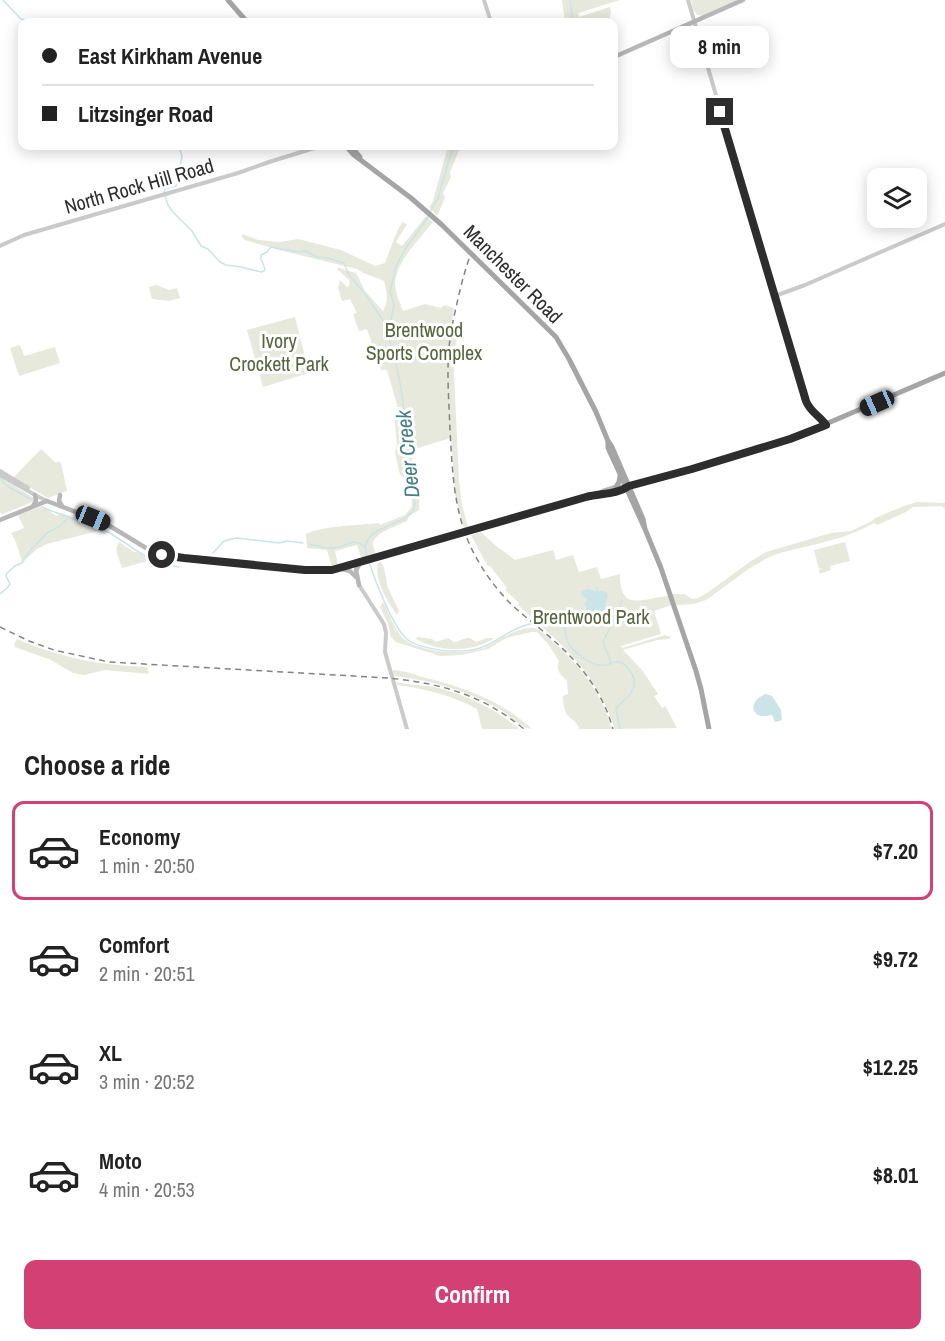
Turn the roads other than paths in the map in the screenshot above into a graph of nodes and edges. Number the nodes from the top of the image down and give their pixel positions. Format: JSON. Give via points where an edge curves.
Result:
{"nodes":[{"id":1,"x":228,"y":0,"type":"edge"},
{"id":2,"x":484,"y":0,"type":"edge"},
{"id":3,"x":688,"y":0,"type":"edge"},
{"id":4,"x":743,"y":0,"type":"edge"},
{"id":5,"x":244,"y":18,"type":"edge"},
{"id":6,"x":490,"y":18,"type":"edge"},
{"id":7,"x":694,"y":21,"type":"junction"},
{"id":8,"x":618,"y":55,"type":"edge"},
{"id":9,"x":308,"y":150,"type":"edge"},
{"id":10,"x":350,"y":150,"type":"edge"},
{"id":11,"x":354,"y":150,"type":"edge"},
{"id":12,"x":360,"y":159,"type":"junction"},
{"id":13,"x":945,"y":224,"type":"edge"},
{"id":14,"x":0,"y":246,"type":"edge"},
{"id":15,"x":775,"y":296,"type":"junction"},
{"id":16,"x":945,"y":374,"type":"edge"},
{"id":17,"x":816,"y":414,"type":"junction"},
{"id":18,"x":826,"y":425,"type":"junction"},
{"id":19,"x":812,"y":431,"type":"junction"},
{"id":20,"x":0,"y":473,"type":"edge"},
{"id":21,"x":622,"y":474,"type":"junction"},
{"id":22,"x":643,"y":482,"type":"junction"},
{"id":23,"x":626,"y":486,"type":"junction"},
{"id":24,"x":616,"y":487,"type":"junction"},
{"id":25,"x":598,"y":494,"type":"junction"},
{"id":26,"x":60,"y":495,"type":"dead end"},
{"id":27,"x":38,"y":496,"type":"junction"},
{"id":28,"x":47,"y":501,"type":"junction"},
{"id":29,"x":33,"y":506,"type":"junction"},
{"id":30,"x":62,"y":506,"type":"junction"},
{"id":31,"x":0,"y":520,"type":"edge"},
{"id":32,"x":363,"y":561,"type":"junction"},
{"id":33,"x":352,"y":564,"type":"junction"},
{"id":34,"x":339,"y":568,"type":"junction"},
{"id":35,"x":356,"y":577,"type":"junction"},
{"id":36,"x":359,"y":585,"type":"junction"},
{"id":37,"x":407,"y":729,"type":"edge"},
{"id":38,"x":709,"y":729,"type":"edge"}],
"edges":[{"from":1,"to":5,"type":"main road"},
{"from":2,"to":6,"type":"street"},
{"from":3,"to":7,"type":"street"},
{"from":4,"to":7,"type":"main road"},
{"from":7,"to":8,"type":"main road"},
{"from":7,"to":15,"type":"street"},
{"from":9,"to":14,"type":"street","name":"North Rock Hill Road","via":[[24,235]]},
{"from":10,"to":12,"type":"main road","name":"Manchester Road"},
{"from":11,"to":12,"type":"main road","name":"Manchester Road"},
{"from":12,"to":21,"type":"main road","name":"Manchester Road","via":[[437,221],[559,342],[594,408]]},
{"from":13,"to":15,"type":"street"},
{"from":15,"to":17,"type":"street","via":[[806,401]]},
{"from":16,"to":18,"type":"main road"},
{"from":17,"to":18,"type":"street"},
{"from":17,"to":19,"type":"street","via":[[819,421]]},
{"from":18,"to":19,"type":"main road"},
{"from":19,"to":22,"type":"main road"},
{"from":20,"to":27,"type":"street"},
{"from":21,"to":22,"type":"main road"},
{"from":21,"to":23,"type":"main road","name":"Manchester Road"},
{"from":21,"to":24,"type":"main road"},
{"from":22,"to":23,"type":"main road"},
{"from":23,"to":24,"type":"main road"},
{"from":23,"to":25,"type":"main road"},
{"from":23,"to":38,"type":"main road","name":"Manchester Road","via":[[664,576],[696,671]]},
{"from":24,"to":25,"type":"main road"},
{"from":25,"to":32,"type":"main road"},
{"from":26,"to":30,"type":"main road"},
{"from":27,"to":28,"type":"street"},
{"from":27,"to":29,"type":"main road"},
{"from":28,"to":29,"type":"main road"},
{"from":28,"to":30,"type":"main road"},
{"from":29,"to":31,"type":"main road"},
{"from":30,"to":34,"type":"main road","via":[[105,523],[162,555],[305,570]]},
{"from":32,"to":33,"type":"main road"},
{"from":32,"to":36,"type":"main road","via":[[357,570]]},
{"from":33,"to":34,"type":"main road"},
{"from":33,"to":35,"type":"street"},
{"from":34,"to":35,"type":"main road"},
{"from":35,"to":36,"type":"street"},
{"from":36,"to":37,"type":"street","via":[[384,624],[385,654]]}]}
